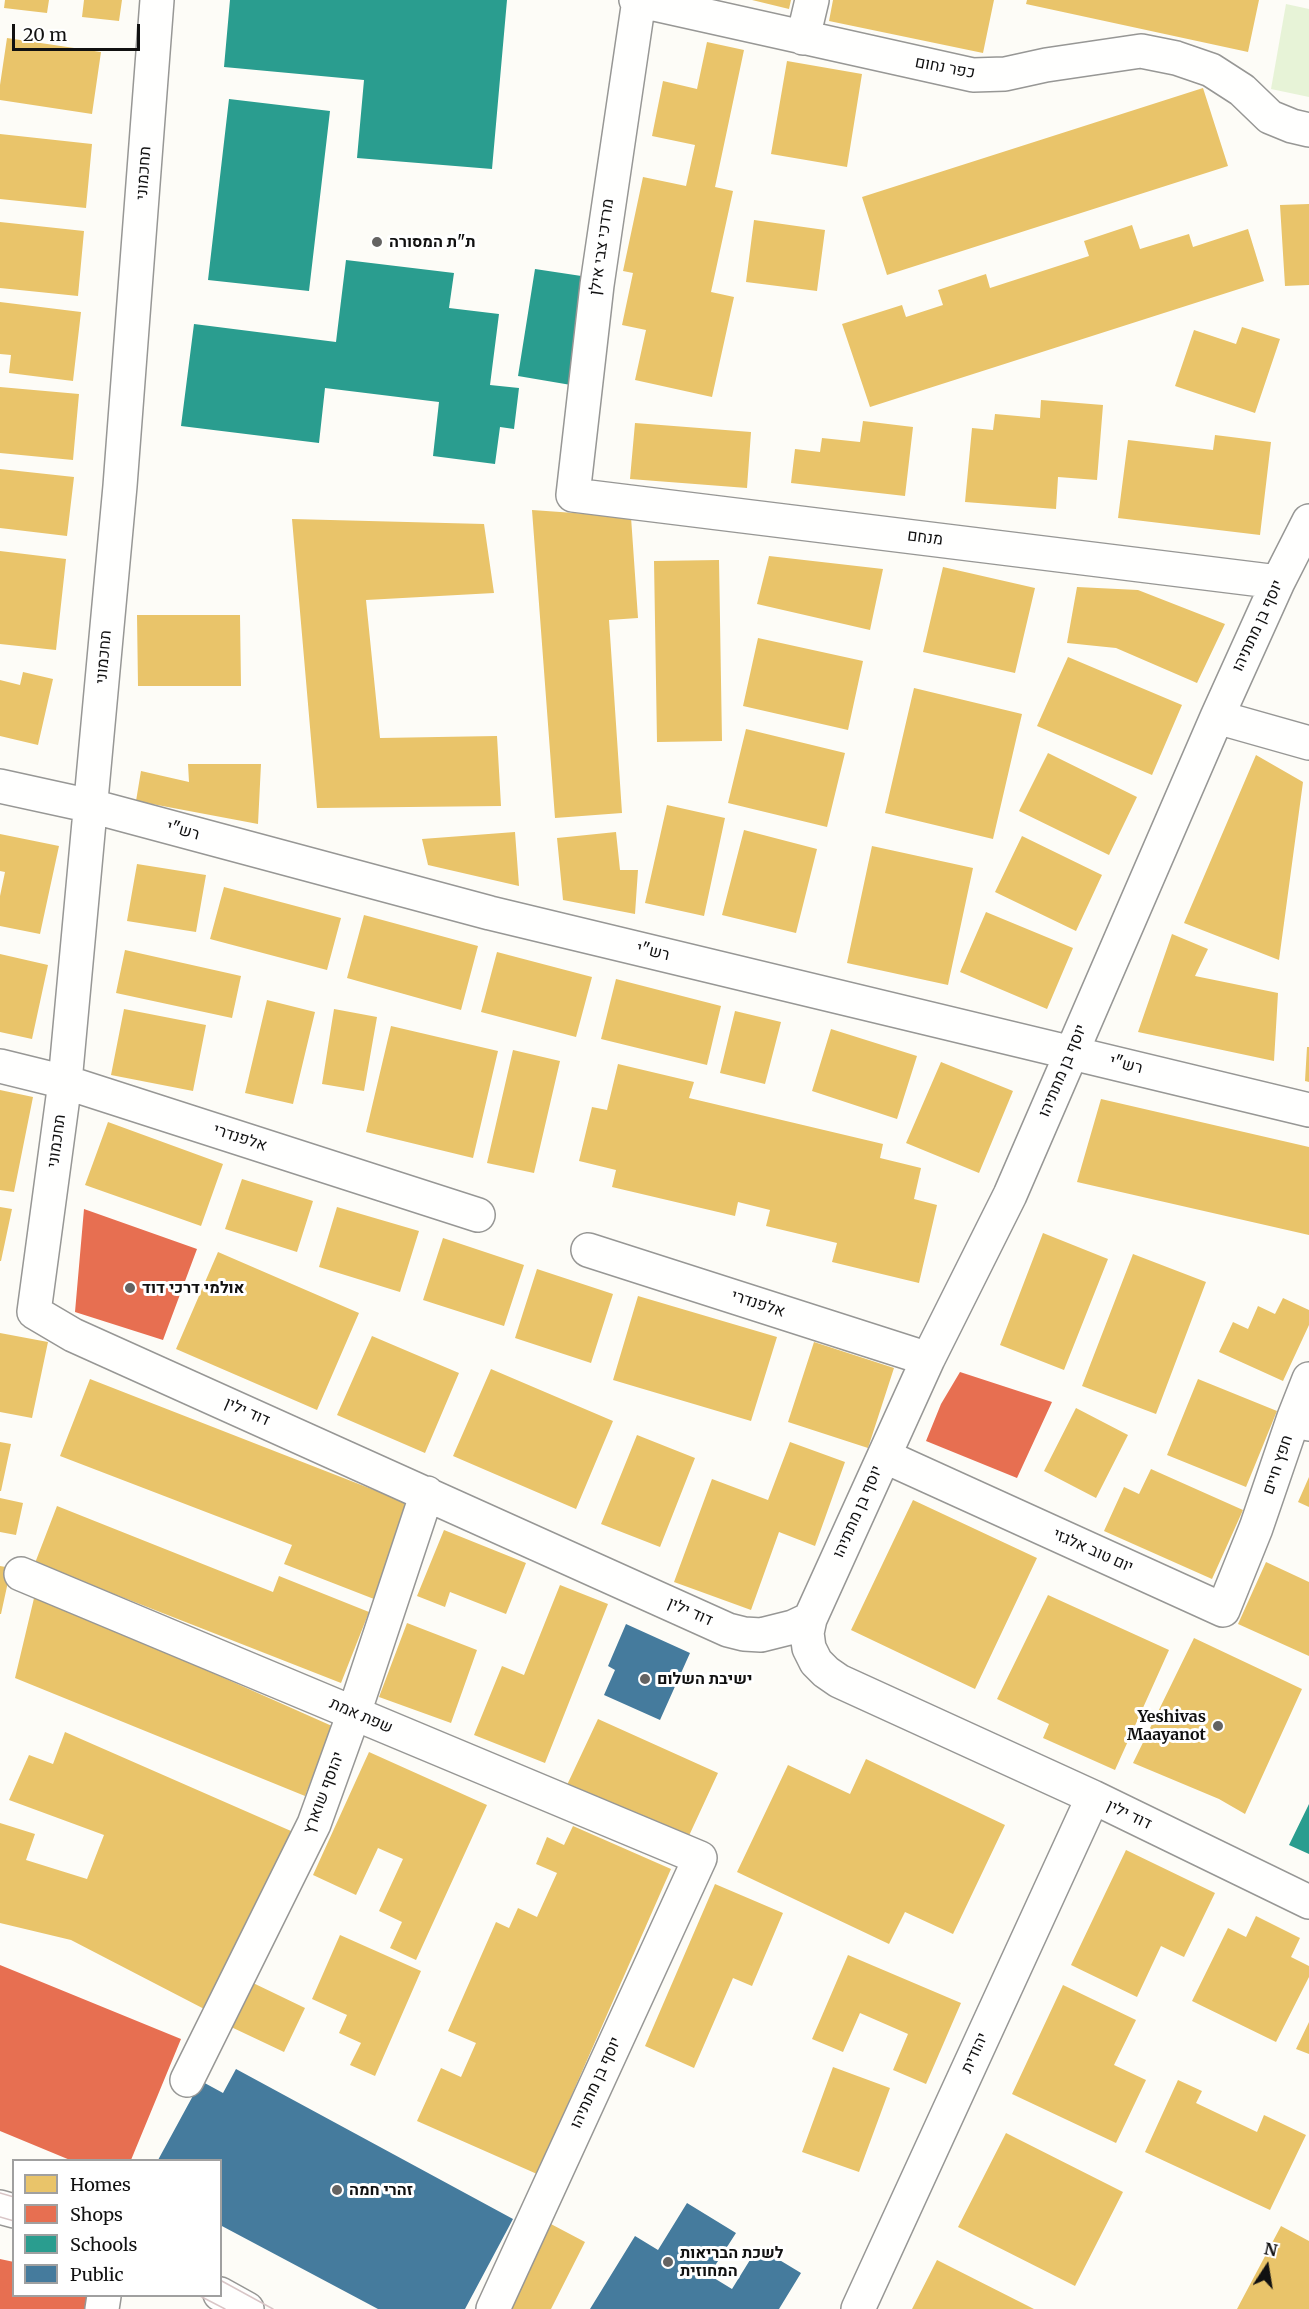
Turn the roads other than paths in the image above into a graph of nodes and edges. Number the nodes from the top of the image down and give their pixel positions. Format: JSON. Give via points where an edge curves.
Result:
{"nodes":[{"id":1,"x":158,"y":0,"type":"edge"},
{"id":2,"x":638,"y":0,"type":"edge"},
{"id":3,"x":812,"y":0,"type":"edge"},
{"id":4,"x":803,"y":38,"type":"junction"},
{"id":5,"x":1309,"y":130,"type":"edge"},
{"id":6,"x":573,"y":495,"type":"joint"},
{"id":7,"x":1309,"y":521,"type":"edge"},
{"id":8,"x":1278,"y":582,"type":"junction"},
{"id":9,"x":1216,"y":717,"type":"junction"},
{"id":10,"x":1309,"y":743,"type":"edge"},
{"id":11,"x":0,"y":786,"type":"edge"},
{"id":12,"x":91,"y":806,"type":"junction"},
{"id":13,"x":1071,"y":1052,"type":"junction"},
{"id":14,"x":0,"y":1066,"type":"edge"},
{"id":15,"x":65,"y":1082,"type":"junction"},
{"id":16,"x":1309,"y":1110,"type":"edge"},
{"id":17,"x":478,"y":1215,"type":"dead end"},
{"id":18,"x":588,"y":1250,"type":"dead end"},
{"id":19,"x":34,"y":1312,"type":"joint"},
{"id":20,"x":928,"y":1359,"type":"junction"},
{"id":21,"x":1309,"y":1379,"type":"edge"},
{"id":22,"x":1302,"y":1420,"type":"edge"},
{"id":23,"x":884,"y":1456,"type":"junction"},
{"id":24,"x":427,"y":1493,"type":"junction"},
{"id":25,"x":1256,"y":1528,"type":"joint"},
{"id":26,"x":21,"y":1574,"type":"dead end"},
{"id":27,"x":810,"y":1619,"type":"junction"},
{"id":28,"x":354,"y":1713,"type":"junction"},
{"id":29,"x":1093,"y":1797,"type":"junction"},
{"id":30,"x":700,"y":1858,"type":"joint"},
{"id":31,"x":1309,"y":1902,"type":"edge"},
{"id":32,"x":187,"y":2080,"type":"dead end"},
{"id":33,"x":222,"y":2295,"type":"edge"},
{"id":34,"x":247,"y":2309,"type":"edge"},
{"id":35,"x":493,"y":2309,"type":"edge"},
{"id":36,"x":858,"y":2309,"type":"edge"}],
"edges":[{"from":1,"to":12,"type":"street","name":"תחכמוני"},
{"from":2,"to":4,"type":"street","name":"כפר נחום"},
{"from":2,"to":6,"type":"street","name":"מרדכי צבי אילן","via":[[597,285]]},
{"from":3,"to":4,"type":"street"},
{"from":4,"to":5,"type":"street","name":"כפר נחום","via":[[973,75],[1005,74],[1141,51],[1211,70],[1242,90],[1270,117]]},
{"from":6,"to":8,"type":"street","name":"מנחם"},
{"from":7,"to":8,"type":"street","name":"יוסף בן מתתיהו"},
{"from":8,"to":9,"type":"street","name":"יוסף בן מתתיהו"},
{"from":9,"to":10,"type":"street"},
{"from":9,"to":13,"type":"street","name":"יוסף בן מתתיהו"},
{"from":11,"to":12,"type":"street","name":"רש\"י"},
{"from":12,"to":13,"type":"street","name":"רש\"י","via":[[490,913]]},
{"from":12,"to":15,"type":"street","name":"תחכמוני"},
{"from":13,"to":16,"type":"street","name":"רש\"י"},
{"from":13,"to":20,"type":"street","name":"יוסף בן מתתיהו","via":[[1010,1195]]},
{"from":14,"to":15,"type":"street","name":"אלפנדרי"},
{"from":15,"to":17,"type":"street","name":"אלפנדרי"},
{"from":15,"to":19,"type":"street","name":"תחכמוני"},
{"from":18,"to":20,"type":"street","name":"אלפנדרי"},
{"from":19,"to":24,"type":"street","name":"דוד ילין","via":[[73,1335]]},
{"from":20,"to":23,"type":"street","name":"יוסף בן מתתיהו"},
{"from":21,"to":22,"type":"street","name":"חפץ חיים"},
{"from":22,"to":25,"type":"street","name":"חפץ חיים"},
{"from":23,"to":25,"type":"street","name":"יום טוב אלגזי","via":[[1223,1610]]},
{"from":23,"to":27,"type":"street","name":"יוסף בן מתתיהו"},
{"from":24,"to":27,"type":"street","name":"דוד ילין","via":[[728,1630],[761,1635],[793,1628]]},
{"from":24,"to":28,"type":"street","name":"יהוסף שוארץ"},
{"from":26,"to":28,"type":"street","name":"שפת אמת"},
{"from":27,"to":29,"type":"street","name":"דוד ילין","via":[[809,1648],[816,1662],[839,1681]]},
{"from":28,"to":30,"type":"street","name":"שפת אמת"},
{"from":28,"to":32,"type":"street","name":"יהוסף שוארץ","via":[[314,1824]]},
{"from":29,"to":31,"type":"street","name":"דוד ילין"},
{"from":29,"to":36,"type":"street","name":"יהודית"},
{"from":30,"to":35,"type":"street","name":"יוסף בן מתתיהו"},
{"from":33,"to":34,"type":"street"}]}
